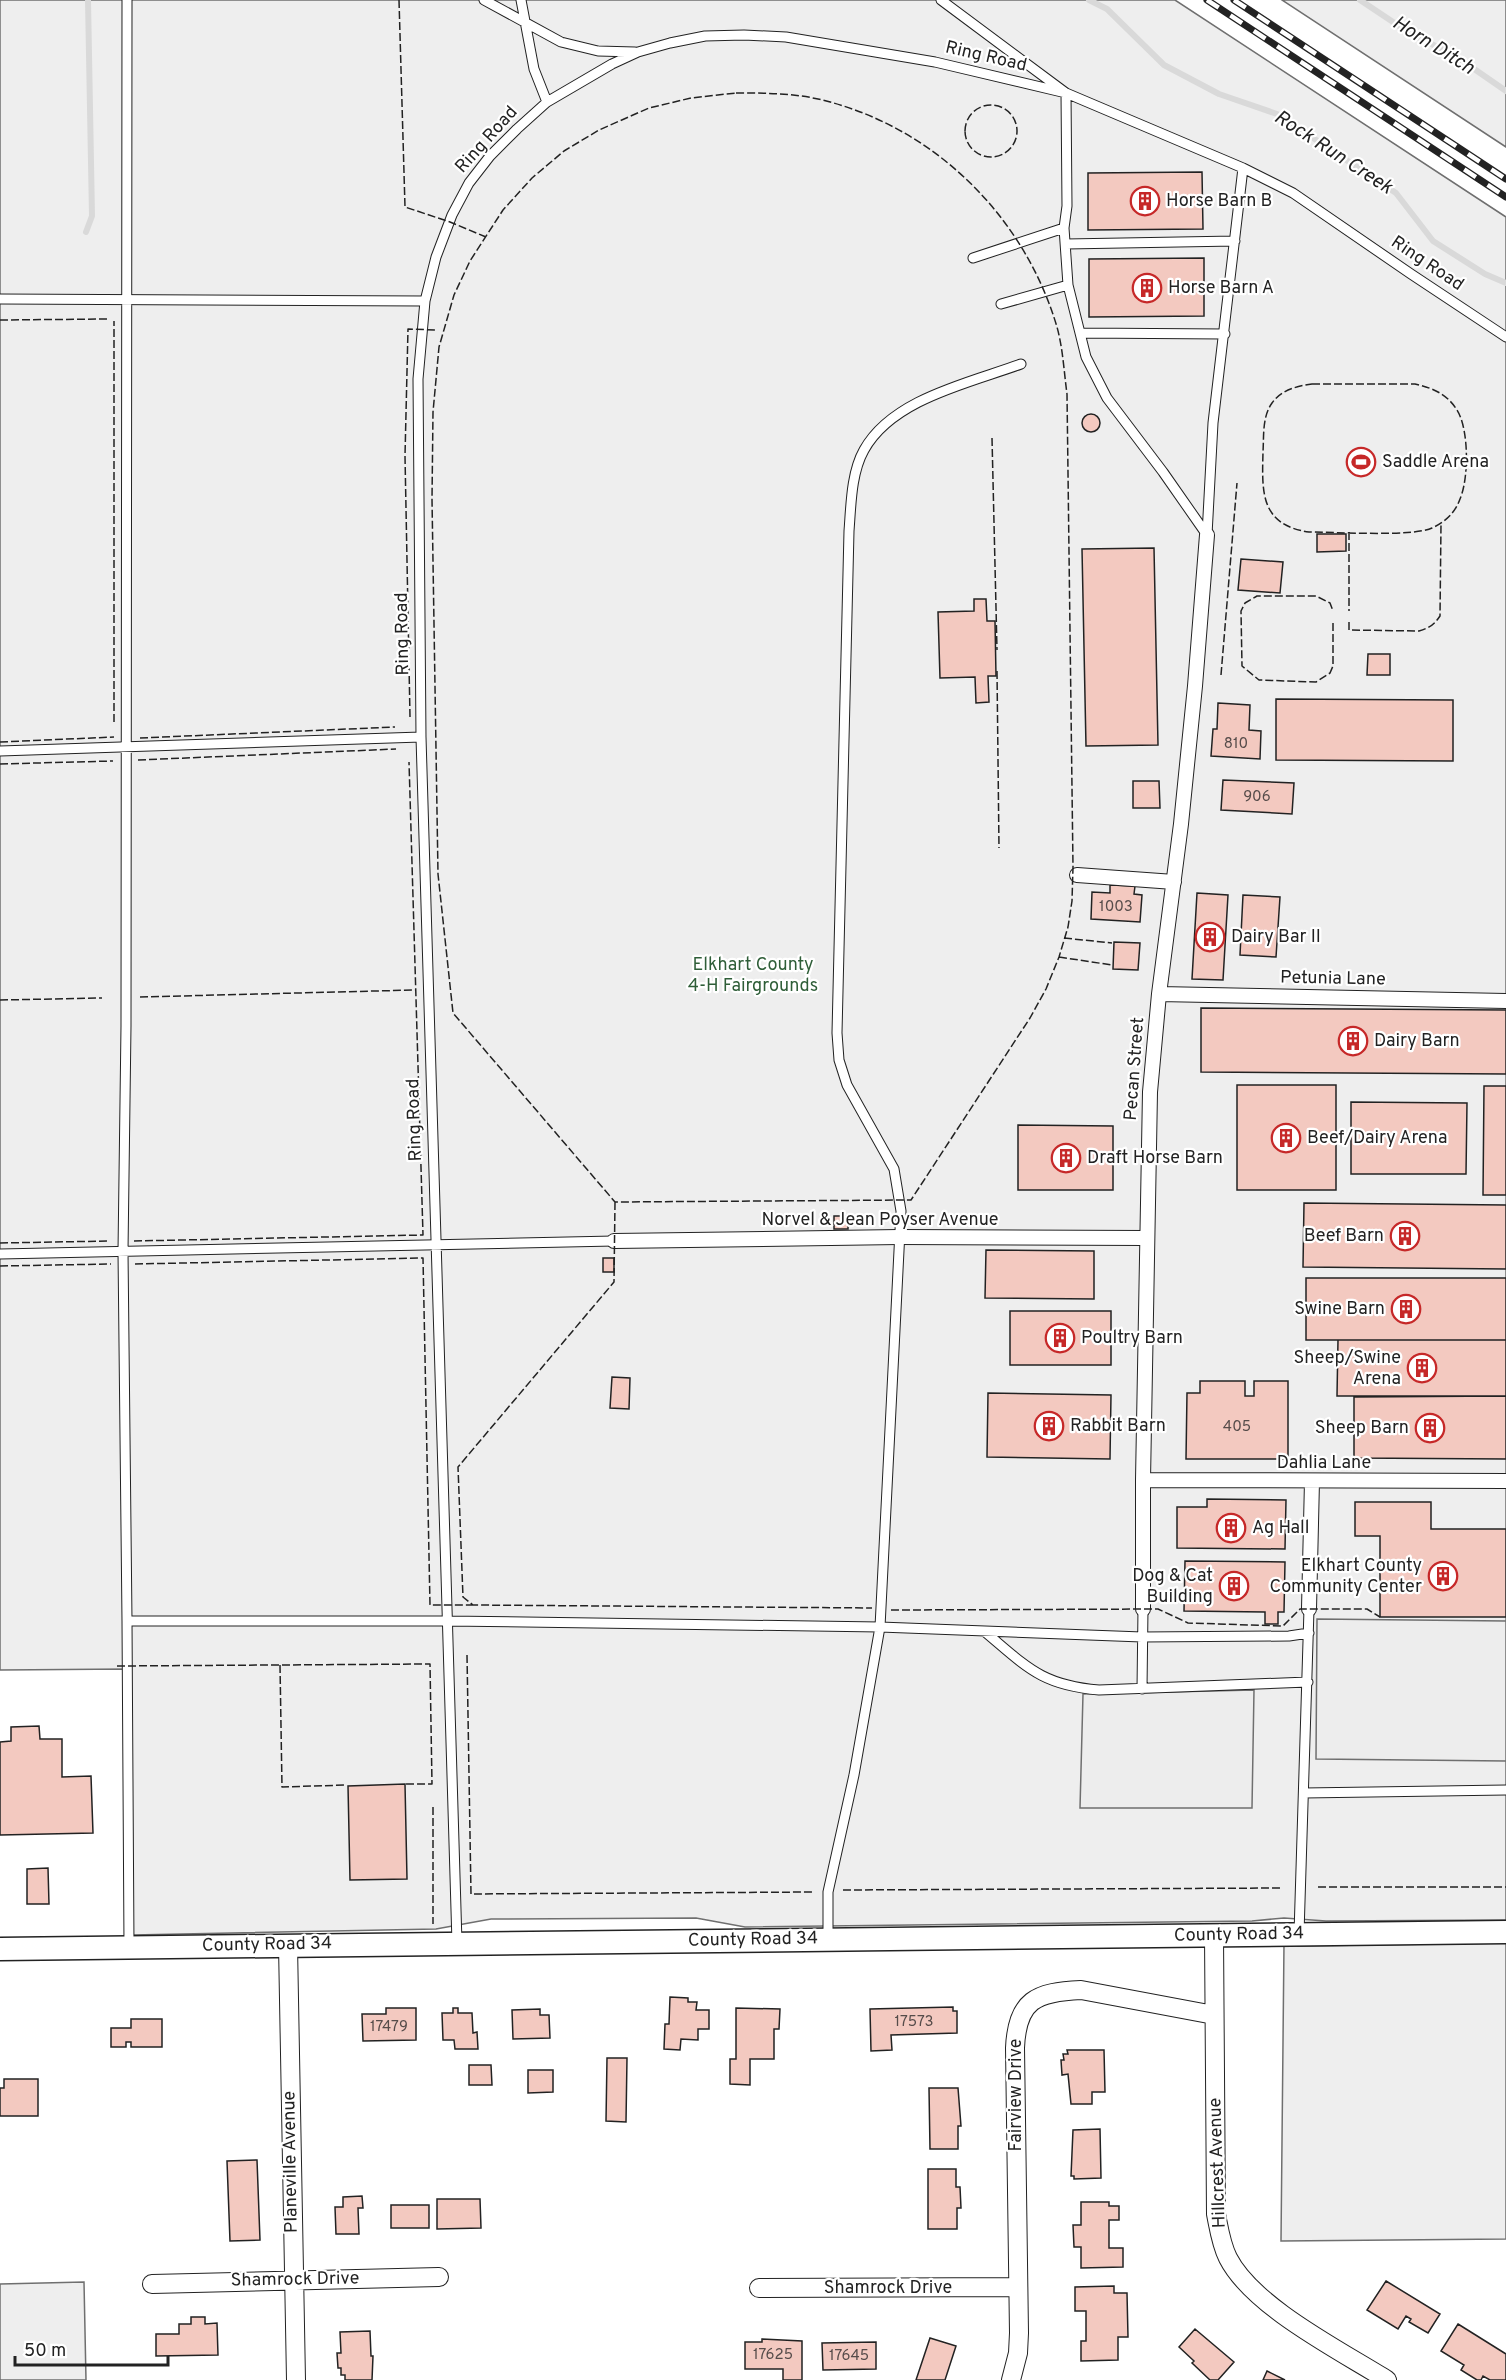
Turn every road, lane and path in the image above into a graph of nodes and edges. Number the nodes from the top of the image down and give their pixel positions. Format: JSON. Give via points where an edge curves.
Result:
{"nodes":[{"id":1,"x":127,"y":0,"type":"edge"},
{"id":2,"x":484,"y":0,"type":"edge"},
{"id":3,"x":521,"y":0,"type":"edge"},
{"id":4,"x":941,"y":0,"type":"edge"},
{"id":5,"x":525,"y":23,"type":"junction"},
{"id":6,"x":638,"y":52,"type":"junction"},
{"id":7,"x":1066,"y":93,"type":"junction"},
{"id":8,"x":547,"y":102,"type":"junction"},
{"id":9,"x":1243,"y":168,"type":"junction"},
{"id":10,"x":1065,"y":228,"type":"junction"},
{"id":11,"x":1235,"y":241,"type":"junction"},
{"id":12,"x":1065,"y":244,"type":"junction"},
{"id":13,"x":973,"y":258,"type":"dead end"},
{"id":14,"x":1068,"y":285,"type":"junction"},
{"id":15,"x":126,"y":298,"type":"junction"},
{"id":16,"x":0,"y":299,"type":"edge"},
{"id":17,"x":425,"y":301,"type":"junction"},
{"id":18,"x":1001,"y":304,"type":"dead end"},
{"id":19,"x":1080,"y":333,"type":"junction"},
{"id":20,"x":1225,"y":334,"type":"junction"},
{"id":21,"x":1506,"y":337,"type":"edge"},
{"id":22,"x":1021,"y":364,"type":"dead end"},
{"id":23,"x":1206,"y":535,"type":"junction"},
{"id":24,"x":421,"y":737,"type":"junction"},
{"id":25,"x":125,"y":747,"type":"junction"},
{"id":26,"x":0,"y":752,"type":"edge"},
{"id":27,"x":1077,"y":875,"type":"dead end"},
{"id":28,"x":1174,"y":882,"type":"junction"},
{"id":29,"x":1159,"y":994,"type":"junction"},
{"id":30,"x":1506,"y":1001,"type":"edge"},
{"id":31,"x":899,"y":1237,"type":"junction"},
{"id":32,"x":1146,"y":1238,"type":"junction"},
{"id":33,"x":614,"y":1241,"type":"joint"},
{"id":34,"x":435,"y":1244,"type":"junction"},
{"id":35,"x":123,"y":1251,"type":"junction"},
{"id":36,"x":0,"y":1254,"type":"edge"},
{"id":37,"x":1143,"y":1480,"type":"junction"},
{"id":38,"x":1312,"y":1481,"type":"junction"},
{"id":39,"x":1506,"y":1481,"type":"edge"},
{"id":40,"x":1143,"y":1609,"type":"joint"},
{"id":41,"x":1309,"y":1609,"type":"joint"},
{"id":42,"x":127,"y":1621,"type":"junction"},
{"id":43,"x":447,"y":1622,"type":"junction"},
{"id":44,"x":880,"y":1627,"type":"junction"},
{"id":45,"x":983,"y":1630,"type":"junction"},
{"id":46,"x":1309,"y":1633,"type":"junction"},
{"id":47,"x":1142,"y":1637,"type":"junction"},
{"id":48,"x":1308,"y":1682,"type":"junction"},
{"id":49,"x":1142,"y":1689,"type":"junction"},
{"id":50,"x":1506,"y":1790,"type":"edge"},
{"id":51,"x":1304,"y":1793,"type":"junction"},
{"id":52,"x":1506,"y":1932,"type":"edge"},
{"id":53,"x":1299,"y":1934,"type":"junction"},
{"id":54,"x":1214,"y":1935,"type":"junction"},
{"id":55,"x":828,"y":1939,"type":"junction"},
{"id":56,"x":457,"y":1943,"type":"junction"},
{"id":57,"x":288,"y":1945,"type":"junction"},
{"id":58,"x":129,"y":1946,"type":"junction"},
{"id":59,"x":0,"y":1949,"type":"edge"},
{"id":60,"x":1214,"y":2015,"type":"junction"},
{"id":61,"x":439,"y":2277,"type":"dead end"},
{"id":62,"x":293,"y":2279,"type":"junction"},
{"id":63,"x":152,"y":2284,"type":"dead end"},
{"id":64,"x":1018,"y":2287,"type":"junction"},
{"id":65,"x":759,"y":2288,"type":"dead end"},
{"id":66,"x":296,"y":2380,"type":"edge"},
{"id":67,"x":1011,"y":2380,"type":"edge"},
{"id":68,"x":1387,"y":2380,"type":"edge"}],
"edges":[{"from":1,"to":15,"type":"lane"},
{"from":2,"to":5,"type":"lane"},
{"from":3,"to":5,"type":"lane"},
{"from":4,"to":7,"type":"lane"},
{"from":5,"to":6,"type":"lane","via":[[561,42],[598,51]]},
{"from":5,"to":8,"type":"lane","via":[[534,69]]},
{"from":6,"to":7,"type":"lane","name":"Ring Road","via":[[705,36],[786,37],[935,62]]},
{"from":6,"to":8,"type":"lane","name":"Ring Road"},
{"from":7,"to":9,"type":"lane","name":"Ring Road"},
{"from":7,"to":10,"type":"lane"},
{"from":8,"to":17,"type":"lane","name":"Ring Road","via":[[497,149],[469,183],[452,215]]},
{"from":9,"to":11,"type":"lane"},
{"from":9,"to":21,"type":"lane","name":"Ring Road","via":[[1293,193]]},
{"from":10,"to":12,"type":"lane"},
{"from":10,"to":13,"type":"lane"},
{"from":11,"to":12,"type":"lane"},
{"from":11,"to":20,"type":"lane"},
{"from":12,"to":14,"type":"lane"},
{"from":14,"to":18,"type":"lane"},
{"from":14,"to":19,"type":"lane"},
{"from":15,"to":16,"type":"lane"},
{"from":15,"to":17,"type":"lane"},
{"from":15,"to":25,"type":"lane"},
{"from":17,"to":24,"type":"lane","name":"Ring Road","via":[[418,379]]},
{"from":19,"to":20,"type":"lane"},
{"from":19,"to":23,"type":"lane","via":[[1086,357],[1107,398]]},
{"from":20,"to":23,"type":"lane","via":[[1213,423]]},
{"from":22,"to":31,"type":"lane","via":[[904,409],[879,427],[862,452],[852,496],[837,1033],[839,1060],[847,1084],[894,1169],[901,1211]]},
{"from":23,"to":28,"type":"street","name":"Pecan Street"},
{"from":24,"to":25,"type":"lane"},
{"from":24,"to":34,"type":"lane","name":"Ring Road"},
{"from":25,"to":26,"type":"lane"},
{"from":25,"to":35,"type":"lane"},
{"from":27,"to":28,"type":"street"},
{"from":28,"to":29,"type":"street","name":"Pecan Street"},
{"from":29,"to":30,"type":"street","name":"Petunia Lane"},
{"from":29,"to":32,"type":"street","name":"Pecan Street","via":[[1150,1092]]},
{"from":31,"to":32,"type":"street","name":"Norvel & Jean Poyser Avenue"},
{"from":31,"to":33,"type":"street","name":"Norvel & Jean Poyser Avenue"},
{"from":31,"to":44,"type":"lane"},
{"from":32,"to":37,"type":"street","name":"Pecan Street"},
{"from":33,"to":34,"type":"lane"},
{"from":34,"to":35,"type":"lane"},
{"from":34,"to":43,"type":"lane","name":"Ring Road"},
{"from":35,"to":36,"type":"lane"},
{"from":35,"to":42,"type":"lane"},
{"from":37,"to":38,"type":"street","name":"Dahlia Lane"},
{"from":37,"to":40,"type":"street","name":"Pecan Street"},
{"from":38,"to":39,"type":"street","name":"Dahlia Lane"},
{"from":38,"to":41,"type":"street"},
{"from":40,"to":47,"type":"lane"},
{"from":41,"to":46,"type":"lane"},
{"from":42,"to":43,"type":"lane"},
{"from":42,"to":58,"type":"lane"},
{"from":43,"to":44,"type":"lane"},
{"from":43,"to":56,"type":"lane","name":"Ring Road"},
{"from":44,"to":45,"type":"lane"},
{"from":44,"to":55,"type":"lane","via":[[828,1892]]},
{"from":45,"to":47,"type":"lane"},
{"from":45,"to":49,"type":"lane","via":[[1025,1666],[1056,1683],[1099,1690]]},
{"from":46,"to":47,"type":"lane"},
{"from":46,"to":48,"type":"lane"},
{"from":47,"to":49,"type":"lane"},
{"from":48,"to":49,"type":"lane"},
{"from":48,"to":51,"type":"lane"},
{"from":50,"to":51,"type":"lane"},
{"from":51,"to":53,"type":"lane"},
{"from":52,"to":53,"type":"street","name":"County Road 34"},
{"from":53,"to":54,"type":"street","name":"County Road 34"},
{"from":54,"to":55,"type":"street","name":"County Road 34"},
{"from":54,"to":60,"type":"street","name":"Hillcrest Avenue"},
{"from":55,"to":56,"type":"street","name":"County Road 34"},
{"from":56,"to":57,"type":"street","name":"County Road 34"},
{"from":57,"to":58,"type":"street","name":"County Road 34"},
{"from":57,"to":62,"type":"street","name":"Planeville Avenue"},
{"from":58,"to":59,"type":"street","name":"County Road 34"},
{"from":60,"to":64,"type":"street","name":"Fairview Drive","via":[[1081,1990],[1049,1994],[1024,2008],[1016,2029],[1015,2048]]},
{"from":60,"to":68,"type":"street","name":"Hillcrest Avenue","via":[[1216,2214],[1229,2259],[1250,2288],[1277,2311]]},
{"from":61,"to":62,"type":"street","name":"Shamrock Drive"},
{"from":62,"to":63,"type":"street","name":"Shamrock Drive"},
{"from":62,"to":66,"type":"street","name":"Planeville Avenue"},
{"from":64,"to":65,"type":"street","name":"Shamrock Drive"},
{"from":64,"to":67,"type":"street","name":"Fairview Drive","via":[[1018,2353]]}]}
